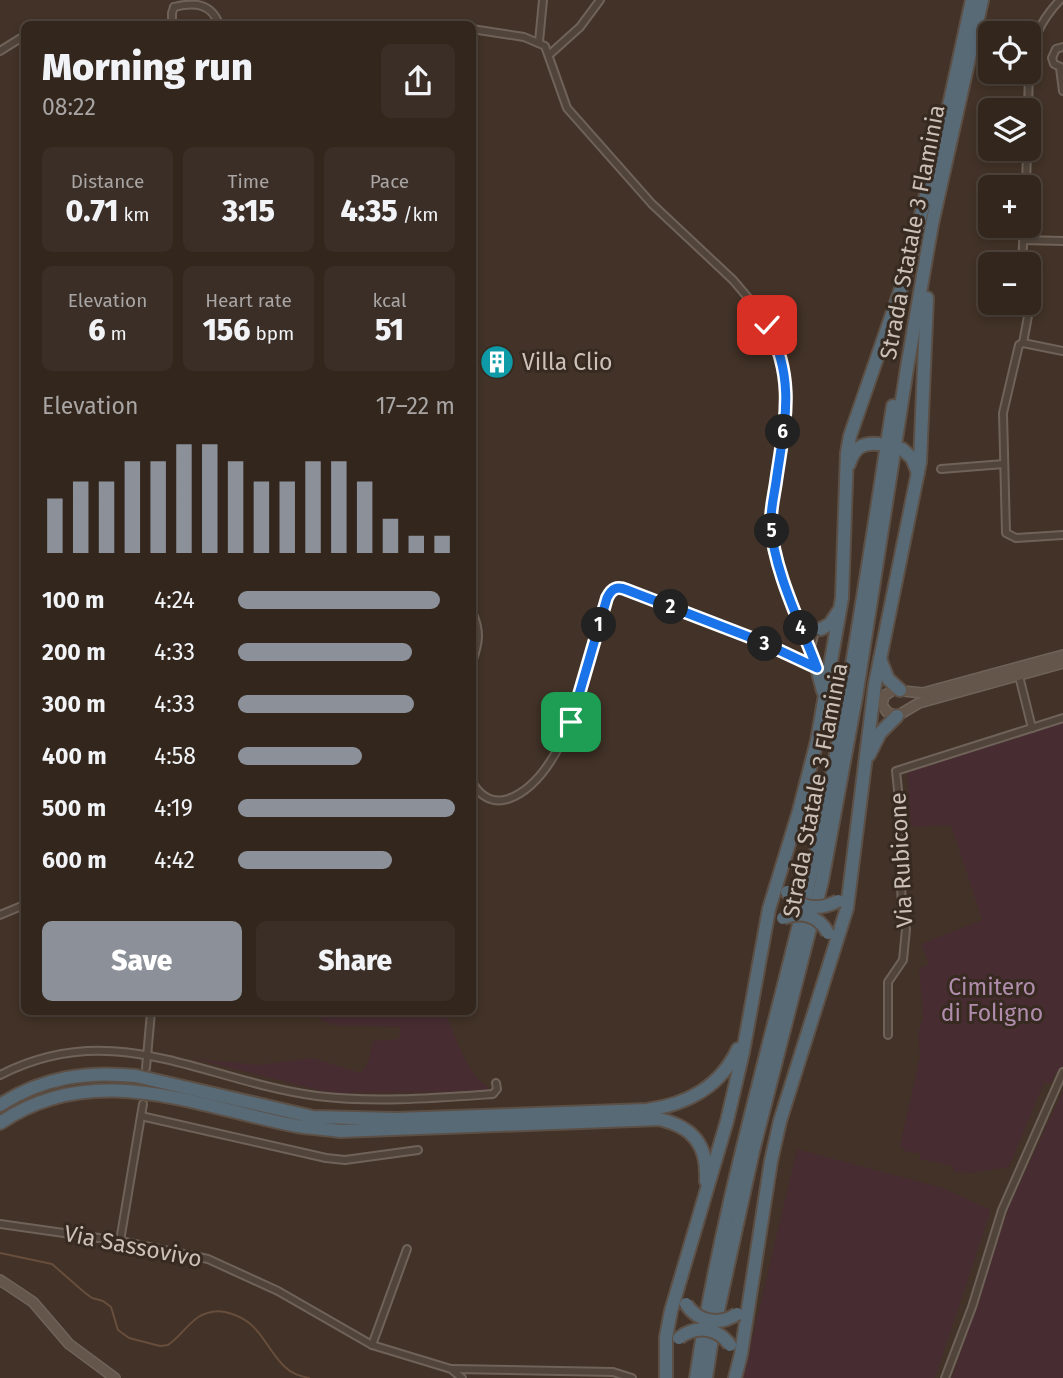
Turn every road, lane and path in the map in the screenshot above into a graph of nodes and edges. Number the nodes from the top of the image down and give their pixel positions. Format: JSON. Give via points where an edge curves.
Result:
{"nodes":[{"id":1,"x":542,"y":0,"type":"edge"},
{"id":2,"x":600,"y":0,"type":"edge"},
{"id":3,"x":972,"y":0,"type":"edge"},
{"id":4,"x":982,"y":0,"type":"edge"},
{"id":5,"x":1060,"y":0,"type":"edge"},
{"id":6,"x":173,"y":4,"type":"edge"},
{"id":7,"x":218,"y":21,"type":"edge"},
{"id":8,"x":1041,"y":24,"type":"edge"},
{"id":9,"x":476,"y":30,"type":"edge"},
{"id":10,"x":21,"y":38,"type":"edge"},
{"id":11,"x":540,"y":42,"type":"junction"},
{"id":12,"x":1063,"y":47,"type":"edge"},
{"id":13,"x":0,"y":51,"type":"edge"},
{"id":14,"x":550,"y":54,"type":"junction"},
{"id":15,"x":1061,"y":68,"type":"edge"},
{"id":16,"x":1063,"y":91,"type":"edge"},
{"id":17,"x":942,"y":154,"type":"junction"},
{"id":18,"x":1023,"y":240,"type":"joint"},
{"id":19,"x":1063,"y":241,"type":"edge"},
{"id":20,"x":1022,"y":252,"type":"edge"},
{"id":21,"x":1027,"y":315,"type":"edge"},
{"id":22,"x":1023,"y":343,"type":"junction"},
{"id":23,"x":1063,"y":351,"type":"edge"},
{"id":24,"x":879,"y":444,"type":"dead end"},
{"id":25,"x":902,"y":449,"type":"dead end"},
{"id":26,"x":1004,"y":464,"type":"junction"},
{"id":27,"x":941,"y":469,"type":"dead end"},
{"id":28,"x":846,"y":472,"type":"junction"},
{"id":29,"x":918,"y":474,"type":"junction"},
{"id":30,"x":1063,"y":535,"type":"edge"},
{"id":31,"x":842,"y":598,"type":"junction"},
{"id":32,"x":797,"y":618,"type":"junction"},
{"id":33,"x":476,"y":622,"type":"edge"},
{"id":34,"x":821,"y":629,"type":"junction"},
{"id":35,"x":476,"y":651,"type":"edge"},
{"id":36,"x":811,"y":651,"type":"junction"},
{"id":37,"x":1063,"y":655,"type":"edge"},
{"id":38,"x":880,"y":656,"type":"junction"},
{"id":39,"x":1063,"y":663,"type":"edge"},
{"id":40,"x":817,"y":668,"type":"junction"},
{"id":41,"x":1019,"y":676,"type":"junction"},
{"id":42,"x":900,"y":690,"type":"junction"},
{"id":43,"x":824,"y":706,"type":"junction"},
{"id":44,"x":897,"y":716,"type":"junction"},
{"id":45,"x":1063,"y":718,"type":"edge"},
{"id":46,"x":1032,"y":728,"type":"junction"},
{"id":47,"x":863,"y":771,"type":"junction"},
{"id":48,"x":476,"y":787,"type":"edge"},
{"id":49,"x":780,"y":874,"type":"junction"},
{"id":50,"x":850,"y":891,"type":"junction"},
{"id":51,"x":21,"y":906,"type":"edge"},
{"id":52,"x":0,"y":915,"type":"edge"},
{"id":53,"x":764,"y":943,"type":"junction"},
{"id":54,"x":834,"y":953,"type":"junction"},
{"id":55,"x":151,"y":1015,"type":"edge"},
{"id":56,"x":745,"y":1032,"type":"junction"},
{"id":57,"x":888,"y":1035,"type":"dead end"},
{"id":58,"x":147,"y":1054,"type":"junction"},
{"id":59,"x":146,"y":1069,"type":"dead end"},
{"id":60,"x":1063,"y":1072,"type":"edge"},
{"id":61,"x":0,"y":1075,"type":"edge"},
{"id":62,"x":496,"y":1083,"type":"dead end"},
{"id":63,"x":143,"y":1104,"type":"dead end"},
{"id":64,"x":0,"y":1105,"type":"edge"},
{"id":65,"x":141,"y":1116,"type":"junction"},
{"id":66,"x":0,"y":1123,"type":"edge"},
{"id":67,"x":418,"y":1150,"type":"dead end"},
{"id":68,"x":706,"y":1191,"type":"junction"},
{"id":69,"x":0,"y":1224,"type":"edge"},
{"id":70,"x":120,"y":1241,"type":"junction"},
{"id":71,"x":407,"y":1249,"type":"dead end"},
{"id":72,"x":682,"y":1278,"type":"junction"},
{"id":73,"x":0,"y":1280,"type":"edge"},
{"id":74,"x":752,"y":1289,"type":"junction"},
{"id":75,"x":372,"y":1345,"type":"junction"},
{"id":76,"x":451,"y":1369,"type":"junction"},
{"id":77,"x":666,"y":1371,"type":"edge"},
{"id":78,"x":115,"y":1378,"type":"edge"},
{"id":79,"x":462,"y":1378,"type":"edge"},
{"id":80,"x":632,"y":1378,"type":"edge"},
{"id":81,"x":696,"y":1378,"type":"edge"},
{"id":82,"x":706,"y":1378,"type":"edge"},
{"id":83,"x":735,"y":1378,"type":"edge"},
{"id":84,"x":945,"y":1378,"type":"edge"}],
"edges":[{"from":1,"to":11,"type":"street"},
{"from":2,"to":14,"type":"street","via":[[580,27]]},
{"from":3,"to":17,"type":"highway","name":"Strada Statale 3 Flaminia"},
{"from":4,"to":17,"type":"highway","name":"Strada Statale 3 Flaminia"},
{"from":5,"to":8,"type":"street"},
{"from":6,"to":7,"type":"street","via":[[207,8]]},
{"from":9,"to":11,"type":"street"},
{"from":10,"to":13,"type":"street"},
{"from":11,"to":14,"type":"street"},
{"from":12,"to":15,"type":"street","via":[[1052,55]]},
{"from":14,"to":32,"type":"street","via":[[567,108],[652,204],[745,293],[776,342],[787,400],[771,525]]},
{"from":15,"to":16,"type":"street"},
{"from":17,"to":28,"type":"highway","via":[[850,436]]},
{"from":17,"to":29,"type":"highway","via":[[944,195],[925,307]]},
{"from":17,"to":81,"type":"highway","name":"Strada Statale 3 Flaminia","via":[[899,367],[830,788],[742,1150]]},
{"from":17,"to":82,"type":"highway","name":"Strada Statale 3 Flaminia","via":[[856,697],[822,881],[753,1151]]},
{"from":18,"to":19,"type":"street"},
{"from":18,"to":20,"type":"street"},
{"from":21,"to":22,"type":"street"},
{"from":22,"to":23,"type":"street"},
{"from":22,"to":26,"type":"street","via":[[1003,413]]},
{"from":24,"to":28,"type":"highway","via":[[855,449]]},
{"from":25,"to":29,"type":"highway","via":[[912,458]]},
{"from":26,"to":27,"type":"street"},
{"from":26,"to":30,"type":"street","via":[[1006,533],[1016,538]]},
{"from":28,"to":31,"type":"highway"},
{"from":29,"to":38,"type":"highway"},
{"from":31,"to":34,"type":"highway","via":[[833,622]]},
{"from":31,"to":43,"type":"highway"},
{"from":32,"to":34,"type":"street","via":[[806,626]]},
{"from":32,"to":36,"type":"street"},
{"from":33,"to":35,"type":"street","via":[[480,633]]},
{"from":34,"to":36,"type":"street","via":[[813,638]]},
{"from":36,"to":40,"type":"street"},
{"from":37,"to":42,"type":"main road","via":[[926,692]]},
{"from":38,"to":42,"type":"highway","via":[[885,674]]},
{"from":38,"to":47,"type":"highway"},
{"from":39,"to":41,"type":"main road"},
{"from":40,"to":43,"type":"highway"},
{"from":40,"to":48,"type":"street","via":[[757,640],[616,588],[607,598],[571,722],[542,775],[523,792],[499,800],[483,796]]},
{"from":41,"to":44,"type":"main road","via":[[917,704]]},
{"from":41,"to":46,"type":"street"},
{"from":42,"to":44,"type":"main road","via":[[889,691],[882,700],[885,710]]},
{"from":43,"to":49,"type":"highway"},
{"from":44,"to":47,"type":"highway","via":[[874,741]]},
{"from":45,"to":46,"type":"street","name":"Via Rubicone"},
{"from":46,"to":57,"type":"street","name":"Via Rubicone","via":[[895,771],[906,929],[903,960],[888,982]]},
{"from":47,"to":50,"type":"highway"},
{"from":49,"to":50,"type":"highway","bridge":true,"via":[[788,892],[807,907],[824,907]]},
{"from":49,"to":53,"type":"highway"},
{"from":50,"to":54,"type":"highway"},
{"from":51,"to":52,"type":"street"},
{"from":53,"to":54,"type":"highway","bridge":true,"via":[[783,918],[806,915],[828,933]]},
{"from":53,"to":56,"type":"highway"},
{"from":54,"to":74,"type":"highway","via":[[780,1121]]},
{"from":55,"to":58,"type":"street"},
{"from":56,"to":64,"type":"highway","via":[[718,1080],[696,1097],[647,1110],[396,1119],[313,1117],[107,1073],[55,1079]]},
{"from":56,"to":68,"type":"highway","via":[[727,1121]]},
{"from":58,"to":59,"type":"street"},
{"from":58,"to":61,"type":"street","via":[[68,1052],[42,1057]]},
{"from":58,"to":62,"type":"street","via":[[338,1098],[493,1094]]},
{"from":60,"to":84,"type":"street","via":[[1002,1210]]},
{"from":63,"to":65,"type":"street"},
{"from":65,"to":67,"type":"street","via":[[326,1158],[345,1160]]},
{"from":65,"to":70,"type":"street"},
{"from":66,"to":68,"type":"highway","via":[[53,1099],[110,1090],[205,1102],[297,1126],[340,1131],[659,1119],[692,1134],[704,1150]]},
{"from":68,"to":72,"type":"highway"},
{"from":69,"to":70,"type":"street","name":"Via Sassovivo"},
{"from":70,"to":75,"type":"street","name":"Via Sassovivo","via":[[208,1259],[278,1291]]},
{"from":71,"to":75,"type":"street"},
{"from":72,"to":74,"type":"highway","bridge":true,"via":[[687,1304],[695,1315],[710,1321],[737,1314]]},
{"from":72,"to":77,"type":"highway","via":[[668,1324]]},
{"from":73,"to":78,"type":"main road","via":[[33,1302],[69,1345]]},
{"from":74,"to":83,"type":"highway"},
{"from":75,"to":76,"type":"street","name":"Via Sassovivo"},
{"from":76,"to":79,"type":"street","name":"Via Sassovivo"},
{"from":76,"to":80,"type":"street","name":"Via Sassovivo","via":[[613,1372]]},
{"from":77,"to":83,"type":"highway","bridge":true,"via":[[678,1338],[701,1329],[717,1332],[730,1345]]}]}
